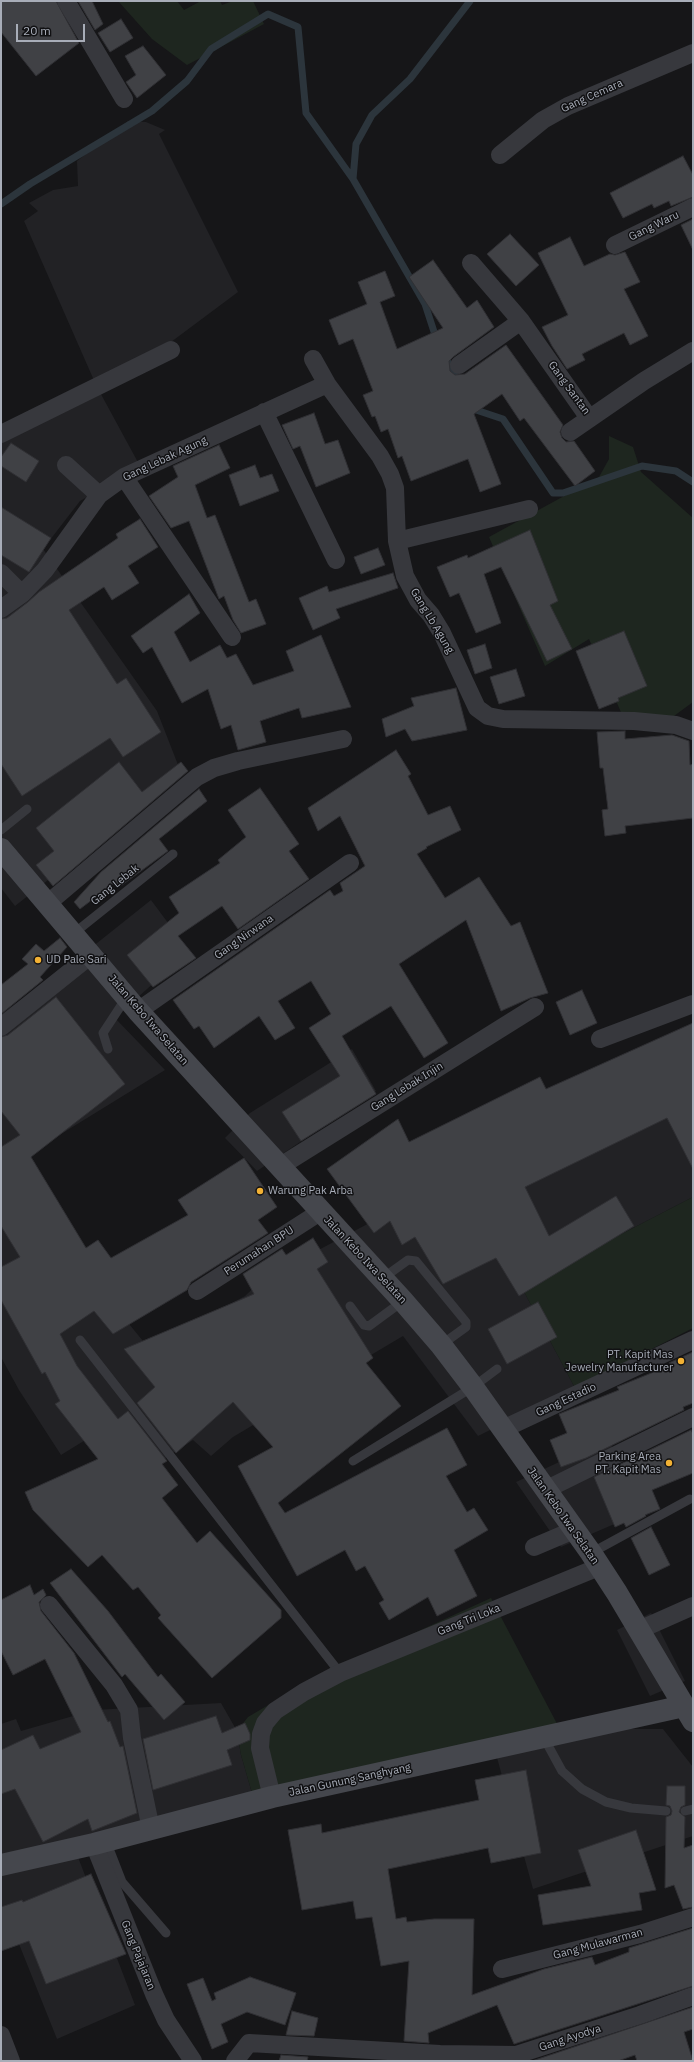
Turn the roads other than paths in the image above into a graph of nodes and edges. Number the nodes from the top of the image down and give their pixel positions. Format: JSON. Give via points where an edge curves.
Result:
{"nodes":[{"id":1,"x":66,"y":1,"type":"edge"},
{"id":2,"x":693,"y":53,"type":"edge"},
{"id":3,"x":124,"y":99,"type":"dead end"},
{"id":4,"x":500,"y":155,"type":"dead end"},
{"id":5,"x":693,"y":208,"type":"edge"},
{"id":6,"x":615,"y":245,"type":"dead end"},
{"id":7,"x":471,"y":263,"type":"dead end"},
{"id":8,"x":521,"y":321,"type":"junction"},
{"id":9,"x":171,"y":350,"type":"dead end"},
{"id":10,"x":693,"y":351,"type":"edge"},
{"id":11,"x":313,"y":359,"type":"dead end"},
{"id":12,"x":459,"y":365,"type":"dead end"},
{"id":13,"x":326,"y":384,"type":"junction"},
{"id":14,"x":264,"y":412,"type":"junction"},
{"id":15,"x":589,"y":418,"type":"junction"},
{"id":16,"x":570,"y":432,"type":"dead end"},
{"id":17,"x":1,"y":434,"type":"edge"},
{"id":18,"x":66,"y":465,"type":"dead end"},
{"id":19,"x":124,"y":477,"type":"junction"},
{"id":20,"x":99,"y":495,"type":"junction"},
{"id":21,"x":529,"y":509,"type":"dead end"},
{"id":22,"x":397,"y":542,"type":"junction"},
{"id":23,"x":336,"y":560,"type":"dead end"},
{"id":24,"x":1,"y":573,"type":"edge"},
{"id":25,"x":22,"y":594,"type":"junction"},
{"id":26,"x":1,"y":609,"type":"edge"},
{"id":27,"x":232,"y":636,"type":"dead end"},
{"id":28,"x":693,"y":731,"type":"edge"},
{"id":29,"x":343,"y":739,"type":"dead end"},
{"id":30,"x":27,"y":809,"type":"dead end"},
{"id":31,"x":1,"y":830,"type":"edge"},
{"id":32,"x":1,"y":850,"type":"edge"},
{"id":33,"x":173,"y":854,"type":"dead end"},
{"id":34,"x":350,"y":863,"type":"dead end"},
{"id":35,"x":47,"y":904,"type":"junction"},
{"id":36,"x":73,"y":934,"type":"junction"},
{"id":37,"x":91,"y":955,"type":"junction"},
{"id":38,"x":132,"y":1004,"type":"junction"},
{"id":39,"x":693,"y":1004,"type":"edge"},
{"id":40,"x":535,"y":1007,"type":"dead end"},
{"id":41,"x":1,"y":1027,"type":"edge"},
{"id":42,"x":600,"y":1039,"type":"dead end"},
{"id":43,"x":108,"y":1049,"type":"dead end"},
{"id":44,"x":279,"y":1167,"type":"junction"},
{"id":45,"x":320,"y":1212,"type":"junction"},
{"id":46,"x":383,"y":1278,"type":"junction"},
{"id":47,"x":197,"y":1291,"type":"dead end"},
{"id":48,"x":403,"y":1301,"type":"junction"},
{"id":49,"x":350,"y":1306,"type":"dead end"},
{"id":50,"x":80,"y":1340,"type":"dead end"},
{"id":51,"x":693,"y":1340,"type":"edge"},
{"id":52,"x":441,"y":1345,"type":"junction"},
{"id":53,"x":497,"y":1369,"type":"dead end"},
{"id":54,"x":474,"y":1387,"type":"junction"},
{"id":55,"x":693,"y":1417,"type":"edge"},
{"id":56,"x":503,"y":1429,"type":"junction"},
{"id":57,"x":353,"y":1461,"type":"dead end"},
{"id":58,"x":545,"y":1490,"type":"junction"},
{"id":59,"x":690,"y":1500,"type":"dead end"},
{"id":60,"x":574,"y":1530,"type":"junction"},
{"id":61,"x":534,"y":1547,"type":"dead end"},
{"id":62,"x":595,"y":1560,"type":"junction"},
{"id":63,"x":49,"y":1605,"type":"dead end"},
{"id":64,"x":693,"y":1606,"type":"edge"},
{"id":65,"x":639,"y":1630,"type":"junction"},
{"id":66,"x":340,"y":1673,"type":"junction"},
{"id":67,"x":690,"y":1709,"type":"edge"},
{"id":68,"x":544,"y":1738,"type":"junction"},
{"id":69,"x":272,"y":1797,"type":"junction"},
{"id":70,"x":666,"y":1811,"type":"dead end"},
{"id":71,"x":151,"y":1829,"type":"junction"},
{"id":72,"x":100,"y":1842,"type":"junction"},
{"id":73,"x":1,"y":1865,"type":"edge"},
{"id":74,"x":693,"y":1917,"type":"edge"},
{"id":75,"x":166,"y":1933,"type":"dead end"},
{"id":76,"x":502,"y":1969,"type":"dead end"},
{"id":77,"x":693,"y":1996,"type":"edge"},
{"id":78,"x":1,"y":2035,"type":"edge"},
{"id":79,"x":440,"y":2057,"type":"edge"},
{"id":80,"x":11,"y":2061,"type":"edge"},
{"id":81,"x":193,"y":2061,"type":"edge"},
{"id":82,"x":235,"y":2061,"type":"edge"}],
"edges":[{"from":1,"to":3,"type":"street"},
{"from":2,"to":4,"type":"street","name":"Gang Cemara","via":[[568,106],[543,120]]},
{"from":5,"to":6,"type":"street","name":"Gang Waru"},
{"from":7,"to":8,"type":"street","name":"Gang Santan"},
{"from":8,"to":12,"type":"street"},
{"from":8,"to":15,"type":"street","name":"Gang Santan"},
{"from":9,"to":17,"type":"street"},
{"from":10,"to":15,"type":"street","name":"Gang Santan"},
{"from":11,"to":13,"type":"street","name":"Gang Lb Agung"},
{"from":13,"to":14,"type":"street","name":"Gang Lebak Agung"},
{"from":13,"to":22,"type":"street","name":"Gang Lb Agung","via":[[380,456],[390,474],[394,488]]},
{"from":14,"to":19,"type":"street","name":"Gang Lebak Agung"},
{"from":14,"to":23,"type":"street"},
{"from":15,"to":16,"type":"street"},
{"from":18,"to":20,"type":"street"},
{"from":19,"to":20,"type":"street","name":"Gang Lebak Agung"},
{"from":19,"to":27,"type":"street"},
{"from":20,"to":25,"type":"street","name":"Gang Lebak Agung","via":[[45,570]]},
{"from":21,"to":22,"type":"street"},
{"from":22,"to":28,"type":"street","name":"Gang Lb Agung","via":[[400,559],[418,600],[442,633],[477,708],[488,716],[503,719],[655,722]]},
{"from":24,"to":25,"type":"street"},
{"from":25,"to":26,"type":"street","name":"Gang Lebak Agung"},
{"from":29,"to":35,"type":"street","via":[[238,761],[214,768],[197,777]]},
{"from":30,"to":31,"type":"lane"},
{"from":32,"to":35,"type":"street","name":"Jalan Kebo Iwa Selatan"},
{"from":33,"to":36,"type":"lane","name":"Gang Lebak"},
{"from":34,"to":38,"type":"street","name":"Gang Nirwana"},
{"from":35,"to":36,"type":"street","name":"Jalan Kebo Iwa Selatan"},
{"from":36,"to":37,"type":"street","name":"Jalan Kebo Iwa Selatan"},
{"from":37,"to":38,"type":"street","name":"Jalan Kebo Iwa Selatan"},
{"from":37,"to":41,"type":"street"},
{"from":38,"to":43,"type":"lane","via":[[103,1033]]},
{"from":38,"to":44,"type":"street","name":"Jalan Kebo Iwa Selatan"},
{"from":39,"to":42,"type":"street"},
{"from":40,"to":44,"type":"street","name":"Gang Lebak Injin"},
{"from":44,"to":45,"type":"street","name":"Jalan Kebo Iwa Selatan"},
{"from":45,"to":46,"type":"street","name":"Jalan Kebo Iwa Selatan"},
{"from":45,"to":47,"type":"street","name":"Perumahan BPU"},
{"from":46,"to":48,"type":"street","name":"Jalan Kebo Iwa Selatan"},
{"from":46,"to":52,"type":"lane","via":[[408,1260],[416,1261],[466,1322],[466,1327]]},
{"from":48,"to":49,"type":"lane","via":[[369,1326],[364,1325]]},
{"from":48,"to":52,"type":"street","name":"Jalan Kebo Iwa Selatan"},
{"from":50,"to":66,"type":"lane"},
{"from":51,"to":56,"type":"street","name":"Gang Estadio"},
{"from":52,"to":54,"type":"street","name":"Jalan Kebo Iwa Selatan"},
{"from":53,"to":54,"type":"lane"},
{"from":54,"to":56,"type":"street","name":"Jalan Kebo Iwa Selatan"},
{"from":54,"to":57,"type":"lane"},
{"from":55,"to":58,"type":"street"},
{"from":56,"to":58,"type":"street","name":"Jalan Kebo Iwa Selatan"},
{"from":58,"to":60,"type":"street","name":"Jalan Kebo Iwa Selatan"},
{"from":59,"to":62,"type":"lane"},
{"from":60,"to":61,"type":"street"},
{"from":60,"to":62,"type":"street","name":"Jalan Kebo Iwa Selatan"},
{"from":62,"to":65,"type":"street","name":"Jalan Kebo Iwa Selatan"},
{"from":62,"to":66,"type":"street","name":"Gang Tri Loka"},
{"from":63,"to":71,"type":"street","via":[[114,1685],[129,1710],[132,1738]]},
{"from":64,"to":65,"type":"street"},
{"from":65,"to":67,"type":"street","name":"Jalan Kebo Iwa Selatan"},
{"from":66,"to":69,"type":"street","name":"Gang Tri Loka","via":[[281,1707],[265,1723],[260,1748]]},
{"from":67,"to":68,"type":"street","name":"Jalan Gunung Sanghyang"},
{"from":68,"to":69,"type":"street","name":"Jalan Gunung Sanghyang"},
{"from":68,"to":70,"type":"lane","via":[[562,1771],[582,1789],[606,1802],[631,1808]]},
{"from":69,"to":71,"type":"street","name":"Jalan Gunung Sanghyang"},
{"from":71,"to":72,"type":"street","name":"Jalan Gunung Sanghyang"},
{"from":72,"to":73,"type":"street","name":"Jalan Gunung Sanghyang"},
{"from":72,"to":75,"type":"lane","via":[[122,1882]]},
{"from":72,"to":81,"type":"street","name":"Gang Pajajaran","via":[[154,1994],[166,2020]]},
{"from":74,"to":76,"type":"street","name":"Gang Mulawarman","via":[[640,1934]]},
{"from":77,"to":79,"type":"street","name":"Gang Ayodya","via":[[516,2055]]},
{"from":78,"to":80,"type":"street"},
{"from":79,"to":82,"type":"street","name":"Gang Ayodya","via":[[248,2043]]}]}
